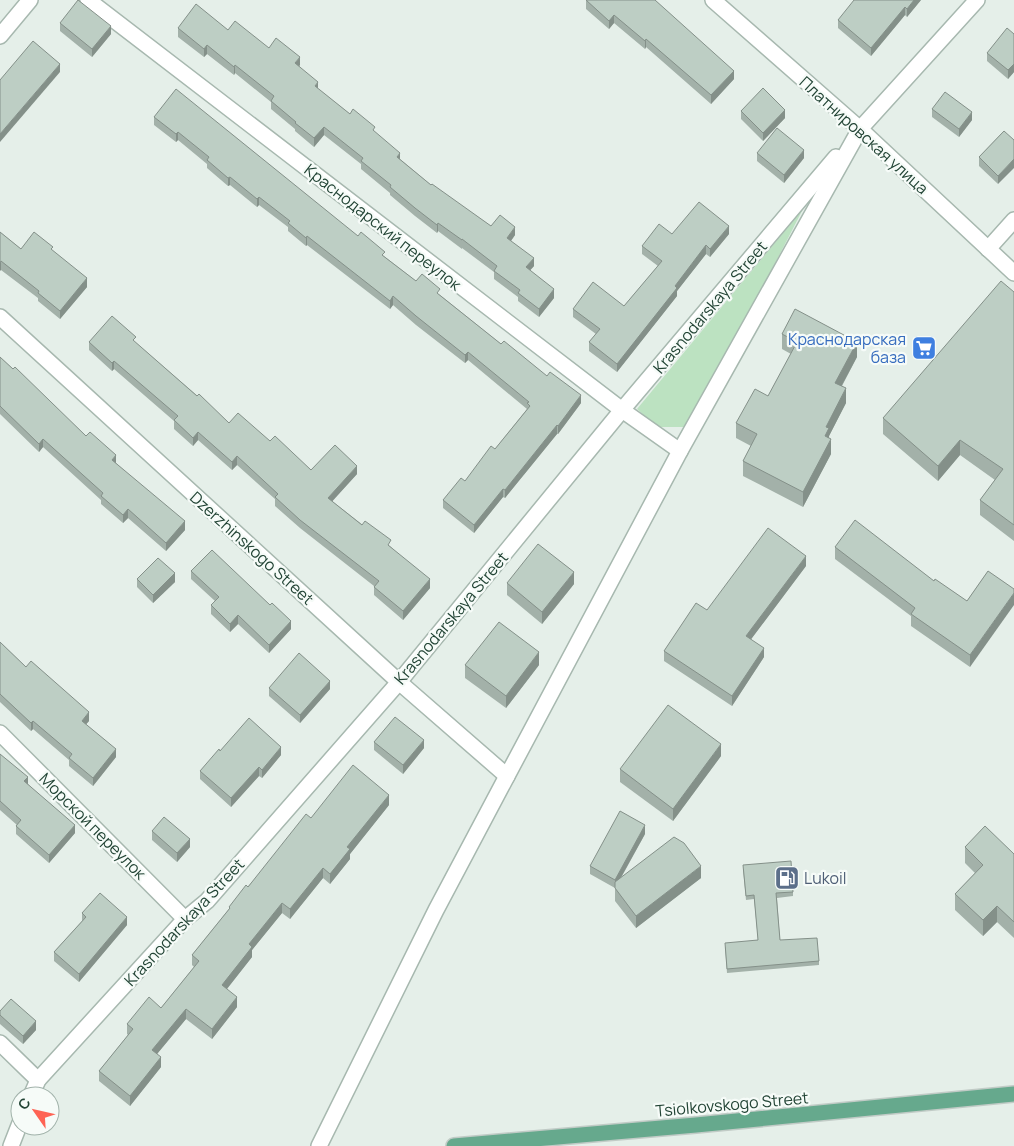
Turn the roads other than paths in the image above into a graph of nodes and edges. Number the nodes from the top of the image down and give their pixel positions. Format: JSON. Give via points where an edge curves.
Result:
{"nodes":[{"id":1,"x":30,"y":0,"type":"edge"},
{"id":2,"x":88,"y":0,"type":"edge"},
{"id":3,"x":713,"y":0,"type":"edge"},
{"id":4,"x":977,"y":0,"type":"edge"},
{"id":5,"x":0,"y":36,"type":"edge"},
{"id":6,"x":860,"y":129,"type":"junction"},
{"id":7,"x":1014,"y":220,"type":"edge"},
{"id":8,"x":988,"y":249,"type":"junction"},
{"id":9,"x":1014,"y":273,"type":"edge"},
{"id":10,"x":0,"y":317,"type":"edge"},
{"id":11,"x":622,"y":410,"type":"junction"},
{"id":12,"x":680,"y":451,"type":"junction"},
{"id":13,"x":399,"y":682,"type":"junction"},
{"id":14,"x":0,"y":733,"type":"edge"},
{"id":15,"x":507,"y":776,"type":"junction"},
{"id":16,"x":185,"y":919,"type":"junction"},
{"id":17,"x":0,"y":1043,"type":"edge"},
{"id":18,"x":38,"y":1080,"type":"junction"},
{"id":19,"x":35,"y":1086,"type":"edge"},
{"id":20,"x":1014,"y":1094,"type":"edge"},
{"id":21,"x":319,"y":1146,"type":"edge"},
{"id":22,"x":454,"y":1146,"type":"edge"}],
"edges":[{"from":1,"to":5,"type":"street"},
{"from":2,"to":11,"type":"street","name":"Краснодарский переулок"},
{"from":3,"to":6,"type":"street","name":"Платнировская улица"},
{"from":4,"to":6,"type":"street","name":"Krasnodarskaya Street"},
{"from":6,"to":8,"type":"street","name":"Платнировская улица"},
{"from":6,"to":11,"type":"street","name":"Krasnodarskaya Street"},
{"from":6,"to":12,"type":"street","name":"Krasnodarskaya Street"},
{"from":7,"to":8,"type":"street"},
{"from":8,"to":9,"type":"street","name":"Платнировская улица"},
{"from":10,"to":13,"type":"street","name":"Dzerzhinskogo Street"},
{"from":11,"to":12,"type":"street","name":"Краснодарский переулок"},
{"from":11,"to":13,"type":"street","name":"Krasnodarskaya Street"},
{"from":12,"to":15,"type":"street","name":"Krasnodarskaya Street"},
{"from":13,"to":15,"type":"street","name":"Dzerzhinskogo Street"},
{"from":13,"to":16,"type":"street","name":"Krasnodarskaya Street","via":[[207,901]]},
{"from":14,"to":16,"type":"street","name":"Морской переулок"},
{"from":15,"to":21,"type":"street","name":"Krasnodarskaya Street","via":[[436,910]]},
{"from":16,"to":18,"type":"street","name":"Krasnodarskaya Street"},
{"from":17,"to":18,"type":"street"},
{"from":18,"to":19,"type":"street","name":"Krasnodarskaya Street"},
{"from":20,"to":22,"type":"main road","name":"Tsiolkovskogo Street"}]}
